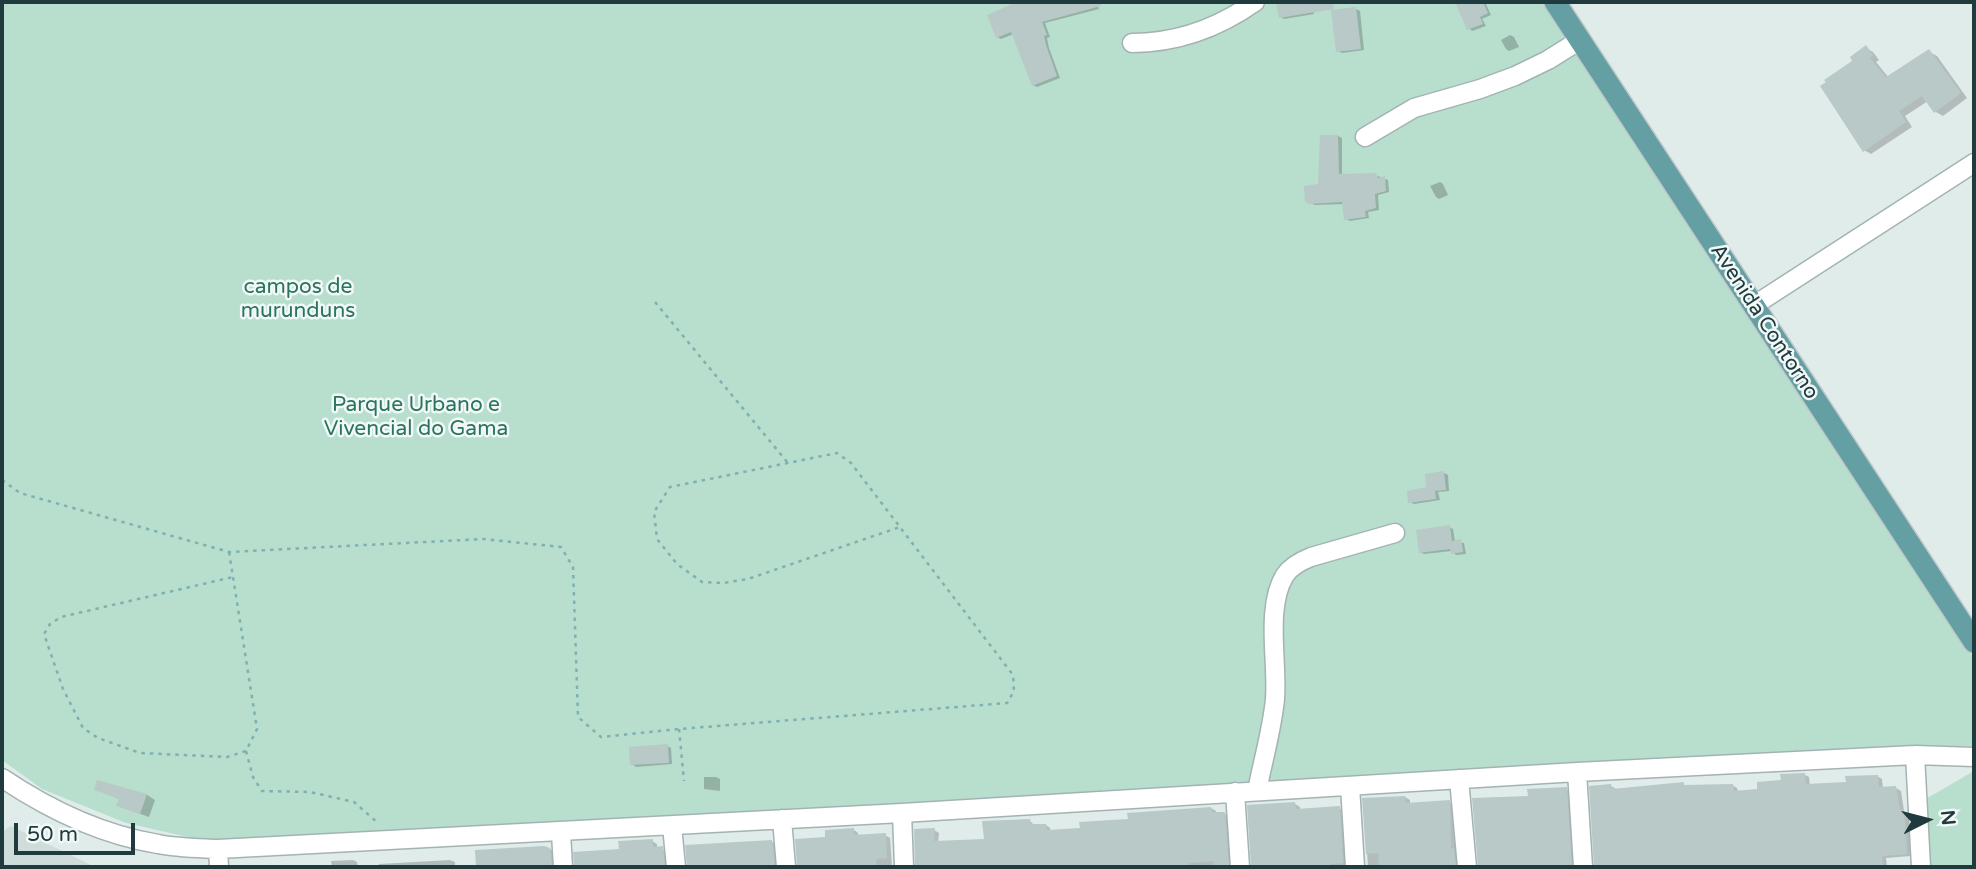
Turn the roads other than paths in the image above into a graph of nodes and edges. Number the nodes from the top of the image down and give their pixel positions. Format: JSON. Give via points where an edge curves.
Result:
{"nodes":[{"id":1,"x":1255,"y":2,"type":"edge"},
{"id":2,"x":1555,"y":2,"type":"edge"},
{"id":3,"x":1580,"y":40,"type":"junction"},
{"id":4,"x":1132,"y":43,"type":"dead end"},
{"id":5,"x":1365,"y":137,"type":"dead end"},
{"id":6,"x":1974,"y":163,"type":"edge"},
{"id":7,"x":1753,"y":306,"type":"junction"},
{"id":8,"x":1395,"y":533,"type":"dead end"},
{"id":9,"x":1974,"y":642,"type":"edge"},
{"id":10,"x":1915,"y":755,"type":"junction"},
{"id":11,"x":1974,"y":757,"type":"edge"},
{"id":12,"x":1577,"y":772,"type":"junction"},
{"id":13,"x":2,"y":778,"type":"edge"},
{"id":14,"x":1459,"y":779,"type":"junction"},
{"id":15,"x":1350,"y":786,"type":"junction"},
{"id":16,"x":1257,"y":790,"type":"junction"},
{"id":17,"x":1236,"y":792,"type":"junction"},
{"id":18,"x":902,"y":813,"type":"junction"},
{"id":19,"x":782,"y":819,"type":"junction"},
{"id":20,"x":672,"y":826,"type":"junction"},
{"id":21,"x":561,"y":833,"type":"junction"},
{"id":22,"x":219,"y":858,"type":"edge"},
{"id":23,"x":563,"y":867,"type":"edge"},
{"id":24,"x":676,"y":867,"type":"edge"},
{"id":25,"x":786,"y":867,"type":"edge"},
{"id":26,"x":904,"y":867,"type":"edge"},
{"id":27,"x":1240,"y":867,"type":"edge"},
{"id":28,"x":1355,"y":867,"type":"edge"},
{"id":29,"x":1466,"y":867,"type":"edge"},
{"id":30,"x":1583,"y":867,"type":"edge"},
{"id":31,"x":1921,"y":867,"type":"edge"}],
"edges":[{"from":1,"to":4,"type":"street","via":[[1214,27],[1185,37]]},
{"from":2,"to":3,"type":"main road","name":"Avenida Contorno"},
{"from":3,"to":5,"type":"street","via":[[1515,76],[1414,108]]},
{"from":3,"to":7,"type":"main road","name":"Avenida Contorno"},
{"from":6,"to":7,"type":"street"},
{"from":7,"to":9,"type":"main road","name":"Avenida Contorno"},
{"from":8,"to":16,"type":"street","via":[[1311,557],[1285,575],[1276,606],[1274,703]]},
{"from":10,"to":11,"type":"street"},
{"from":10,"to":12,"type":"street"},
{"from":10,"to":31,"type":"street"},
{"from":12,"to":14,"type":"street"},
{"from":12,"to":30,"type":"street"},
{"from":13,"to":22,"type":"street","via":[[98,828]]},
{"from":14,"to":15,"type":"street"},
{"from":14,"to":29,"type":"street"},
{"from":15,"to":16,"type":"street"},
{"from":15,"to":28,"type":"street"},
{"from":16,"to":17,"type":"street"},
{"from":17,"to":18,"type":"street"},
{"from":17,"to":27,"type":"street"},
{"from":18,"to":19,"type":"street"},
{"from":18,"to":26,"type":"street"},
{"from":19,"to":20,"type":"street"},
{"from":19,"to":25,"type":"street"},
{"from":20,"to":21,"type":"street"},
{"from":20,"to":24,"type":"street"},
{"from":21,"to":22,"type":"street","via":[[399,841]]},
{"from":21,"to":23,"type":"street"}]}
